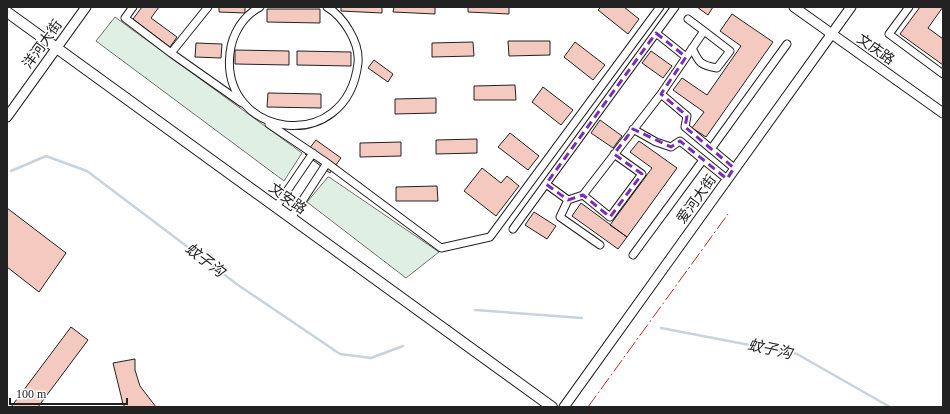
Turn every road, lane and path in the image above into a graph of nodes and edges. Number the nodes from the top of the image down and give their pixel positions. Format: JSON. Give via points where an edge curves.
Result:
{"nodes":[{"id":1,"x":86,"y":7,"type":"edge"},
{"id":2,"x":133,"y":7,"type":"edge"},
{"id":3,"x":208,"y":7,"type":"edge"},
{"id":4,"x":260,"y":7,"type":"edge"},
{"id":5,"x":327,"y":7,"type":"edge"},
{"id":6,"x":660,"y":7,"type":"edge"},
{"id":7,"x":675,"y":7,"type":"edge"},
{"id":8,"x":794,"y":7,"type":"edge"},
{"id":9,"x":851,"y":7,"type":"edge"},
{"id":10,"x":909,"y":7,"type":"edge"},
{"id":11,"x":7,"y":12,"type":"edge"},
{"id":12,"x":688,"y":19,"type":"dead end"},
{"id":13,"x":704,"y":31,"type":"junction"},
{"id":14,"x":656,"y":33,"type":"junction"},
{"id":15,"x":831,"y":34,"type":"junction"},
{"id":16,"x":787,"y":44,"type":"dead end"},
{"id":17,"x":56,"y":48,"type":"junction"},
{"id":18,"x":692,"y":48,"type":"junction"},
{"id":19,"x":171,"y":53,"type":"junction"},
{"id":20,"x":686,"y":57,"type":"junction"},
{"id":21,"x":943,"y":74,"type":"edge"},
{"id":22,"x":661,"y":94,"type":"junction"},
{"id":23,"x":245,"y":105,"type":"junction"},
{"id":24,"x":943,"y":113,"type":"edge"},
{"id":25,"x":7,"y":117,"type":"edge"},
{"id":26,"x":262,"y":119,"type":"junction"},
{"id":27,"x":633,"y":129,"type":"junction"},
{"id":28,"x":711,"y":149,"type":"junction"},
{"id":29,"x":313,"y":153,"type":"junction"},
{"id":30,"x":614,"y":154,"type":"junction"},
{"id":31,"x":703,"y":160,"type":"junction"},
{"id":32,"x":327,"y":163,"type":"junction"},
{"id":33,"x":734,"y":168,"type":"junction"},
{"id":34,"x":727,"y":180,"type":"junction"},
{"id":35,"x":546,"y":184,"type":"junction"},
{"id":36,"x":582,"y":195,"type":"junction"},
{"id":37,"x":568,"y":200,"type":"junction"},
{"id":38,"x":276,"y":207,"type":"junction"},
{"id":39,"x":291,"y":218,"type":"junction"},
{"id":40,"x":513,"y":229,"type":"dead end"},
{"id":41,"x":600,"y":245,"type":"dead end"},
{"id":42,"x":633,"y":255,"type":"dead end"},
{"id":43,"x":552,"y":407,"type":"edge"},
{"id":44,"x":564,"y":407,"type":"edge"}],
"edges":[{"from":1,"to":17,"type":"street","name":"洋河大街"},
{"from":2,"to":19,"type":"street","via":[[125,18]]},
{"from":3,"to":19,"type":"street"},
{"from":4,"to":23,"type":"street","via":[[239,26],[231,44],[228,64],[233,86]]},
{"from":5,"to":26,"type":"street","via":[[344,21],[354,39],[358,61],[355,83],[344,102],[327,117],[306,126],[284,126]]},
{"from":6,"to":32,"type":"street","via":[[490,237],[441,248]]},
{"from":7,"to":14,"type":"street"},
{"from":8,"to":15,"type":"street","name":"文庆路"},
{"from":9,"to":15,"type":"street","name":"爱河大街"},
{"from":10,"to":21,"type":"street","via":[[889,34]]},
{"from":11,"to":17,"type":"main road","name":"文安路"},
{"from":12,"to":13,"type":"street"},
{"from":13,"to":18,"type":"street"},
{"from":13,"to":18,"type":"street","via":[[730,51],[717,68],[704,66]]},
{"from":14,"to":20,"type":"street"},
{"from":14,"to":35,"type":"street"},
{"from":15,"to":24,"type":"street","name":"文庆路"},
{"from":15,"to":33,"type":"street","name":"爱河大街"},
{"from":16,"to":28,"type":"street"},
{"from":17,"to":25,"type":"street","name":"洋河大街"},
{"from":17,"to":38,"type":"main road","name":"文安路"},
{"from":18,"to":20,"type":"street"},
{"from":19,"to":23,"type":"street"},
{"from":20,"to":22,"type":"street"},
{"from":22,"to":27,"type":"street"},
{"from":22,"to":28,"type":"street","via":[[687,116],[685,127]]},
{"from":23,"to":26,"type":"street"},
{"from":26,"to":29,"type":"street"},
{"from":27,"to":30,"type":"street"},
{"from":27,"to":31,"type":"street","via":[[671,147],[680,141]]},
{"from":28,"to":33,"type":"street"},
{"from":29,"to":32,"type":"street"},
{"from":29,"to":38,"type":"street"},
{"from":30,"to":36,"type":"street"},
{"from":30,"to":36,"type":"street","via":[[642,174],[610,217]]},
{"from":31,"to":34,"type":"street"},
{"from":31,"to":42,"type":"street"},
{"from":32,"to":39,"type":"street"},
{"from":33,"to":34,"type":"street","name":"爱河大街"},
{"from":34,"to":44,"type":"street","name":"爱河大街"},
{"from":35,"to":37,"type":"street"},
{"from":35,"to":40,"type":"street"},
{"from":36,"to":37,"type":"street"},
{"from":37,"to":41,"type":"street","via":[[560,217]]},
{"from":38,"to":39,"type":"main road","name":"文安路"},
{"from":39,"to":43,"type":"main road","name":"文安路"}]}
